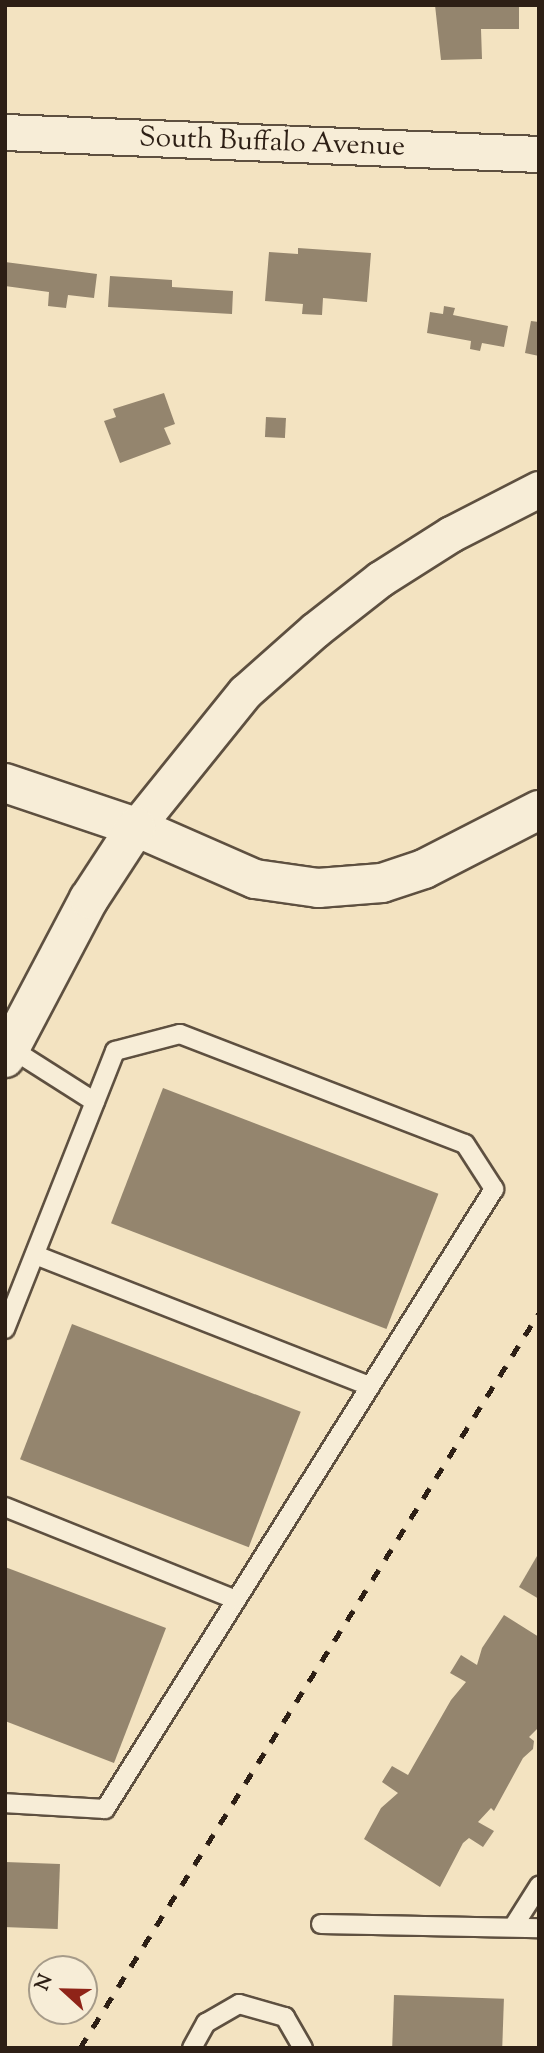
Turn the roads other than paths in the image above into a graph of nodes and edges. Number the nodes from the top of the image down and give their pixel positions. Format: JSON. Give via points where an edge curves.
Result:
{"nodes":[{"id":1,"x":5,"y":132,"type":"edge"},
{"id":2,"x":539,"y":154,"type":"edge"},
{"id":3,"x":539,"y":489,"type":"edge"},
{"id":4,"x":5,"y":783,"type":"edge"},
{"id":5,"x":539,"y":810,"type":"edge"},
{"id":6,"x":136,"y":827,"type":"junction"},
{"id":7,"x":7,"y":1050,"type":"edge"},
{"id":8,"x":95,"y":1102,"type":"junction"},
{"id":9,"x":35,"y":1255,"type":"junction"},
{"id":10,"x":5,"y":1329,"type":"edge"},
{"id":11,"x":370,"y":1386,"type":"junction"},
{"id":12,"x":5,"y":1507,"type":"edge"},
{"id":13,"x":236,"y":1600,"type":"junction"},
{"id":14,"x":5,"y":1804,"type":"edge"},
{"id":15,"x":539,"y":1886,"type":"edge"},
{"id":16,"x":321,"y":1924,"type":"dead end"},
{"id":17,"x":513,"y":1927,"type":"junction"},
{"id":18,"x":539,"y":1928,"type":"edge"},
{"id":19,"x":192,"y":2048,"type":"edge"},
{"id":20,"x":303,"y":2048,"type":"edge"}],
"edges":[{"from":1,"to":2,"type":"street","name":"South Buffalo Avenue"},
{"from":3,"to":6,"type":"street","via":[[451,534],[380,579],[315,630],[245,692]]},
{"from":4,"to":6,"type":"street"},
{"from":5,"to":6,"type":"street","via":[[424,869],[382,883],[318,888],[255,879]]},
{"from":6,"to":7,"type":"street","via":[[89,898]]},
{"from":7,"to":8,"type":"lane"},
{"from":8,"to":9,"type":"lane"},
{"from":8,"to":11,"type":"lane","via":[[115,1051],[180,1034],[465,1144],[494,1189]]},
{"from":9,"to":10,"type":"lane"},
{"from":9,"to":11,"type":"lane"},
{"from":11,"to":13,"type":"lane"},
{"from":12,"to":13,"type":"lane"},
{"from":13,"to":14,"type":"lane","via":[[105,1808]]},
{"from":15,"to":17,"type":"lane"},
{"from":16,"to":17,"type":"lane"},
{"from":17,"to":18,"type":"lane"},
{"from":19,"to":20,"type":"lane","via":[[206,2023],[239,2004],[285,2017]]}]}
